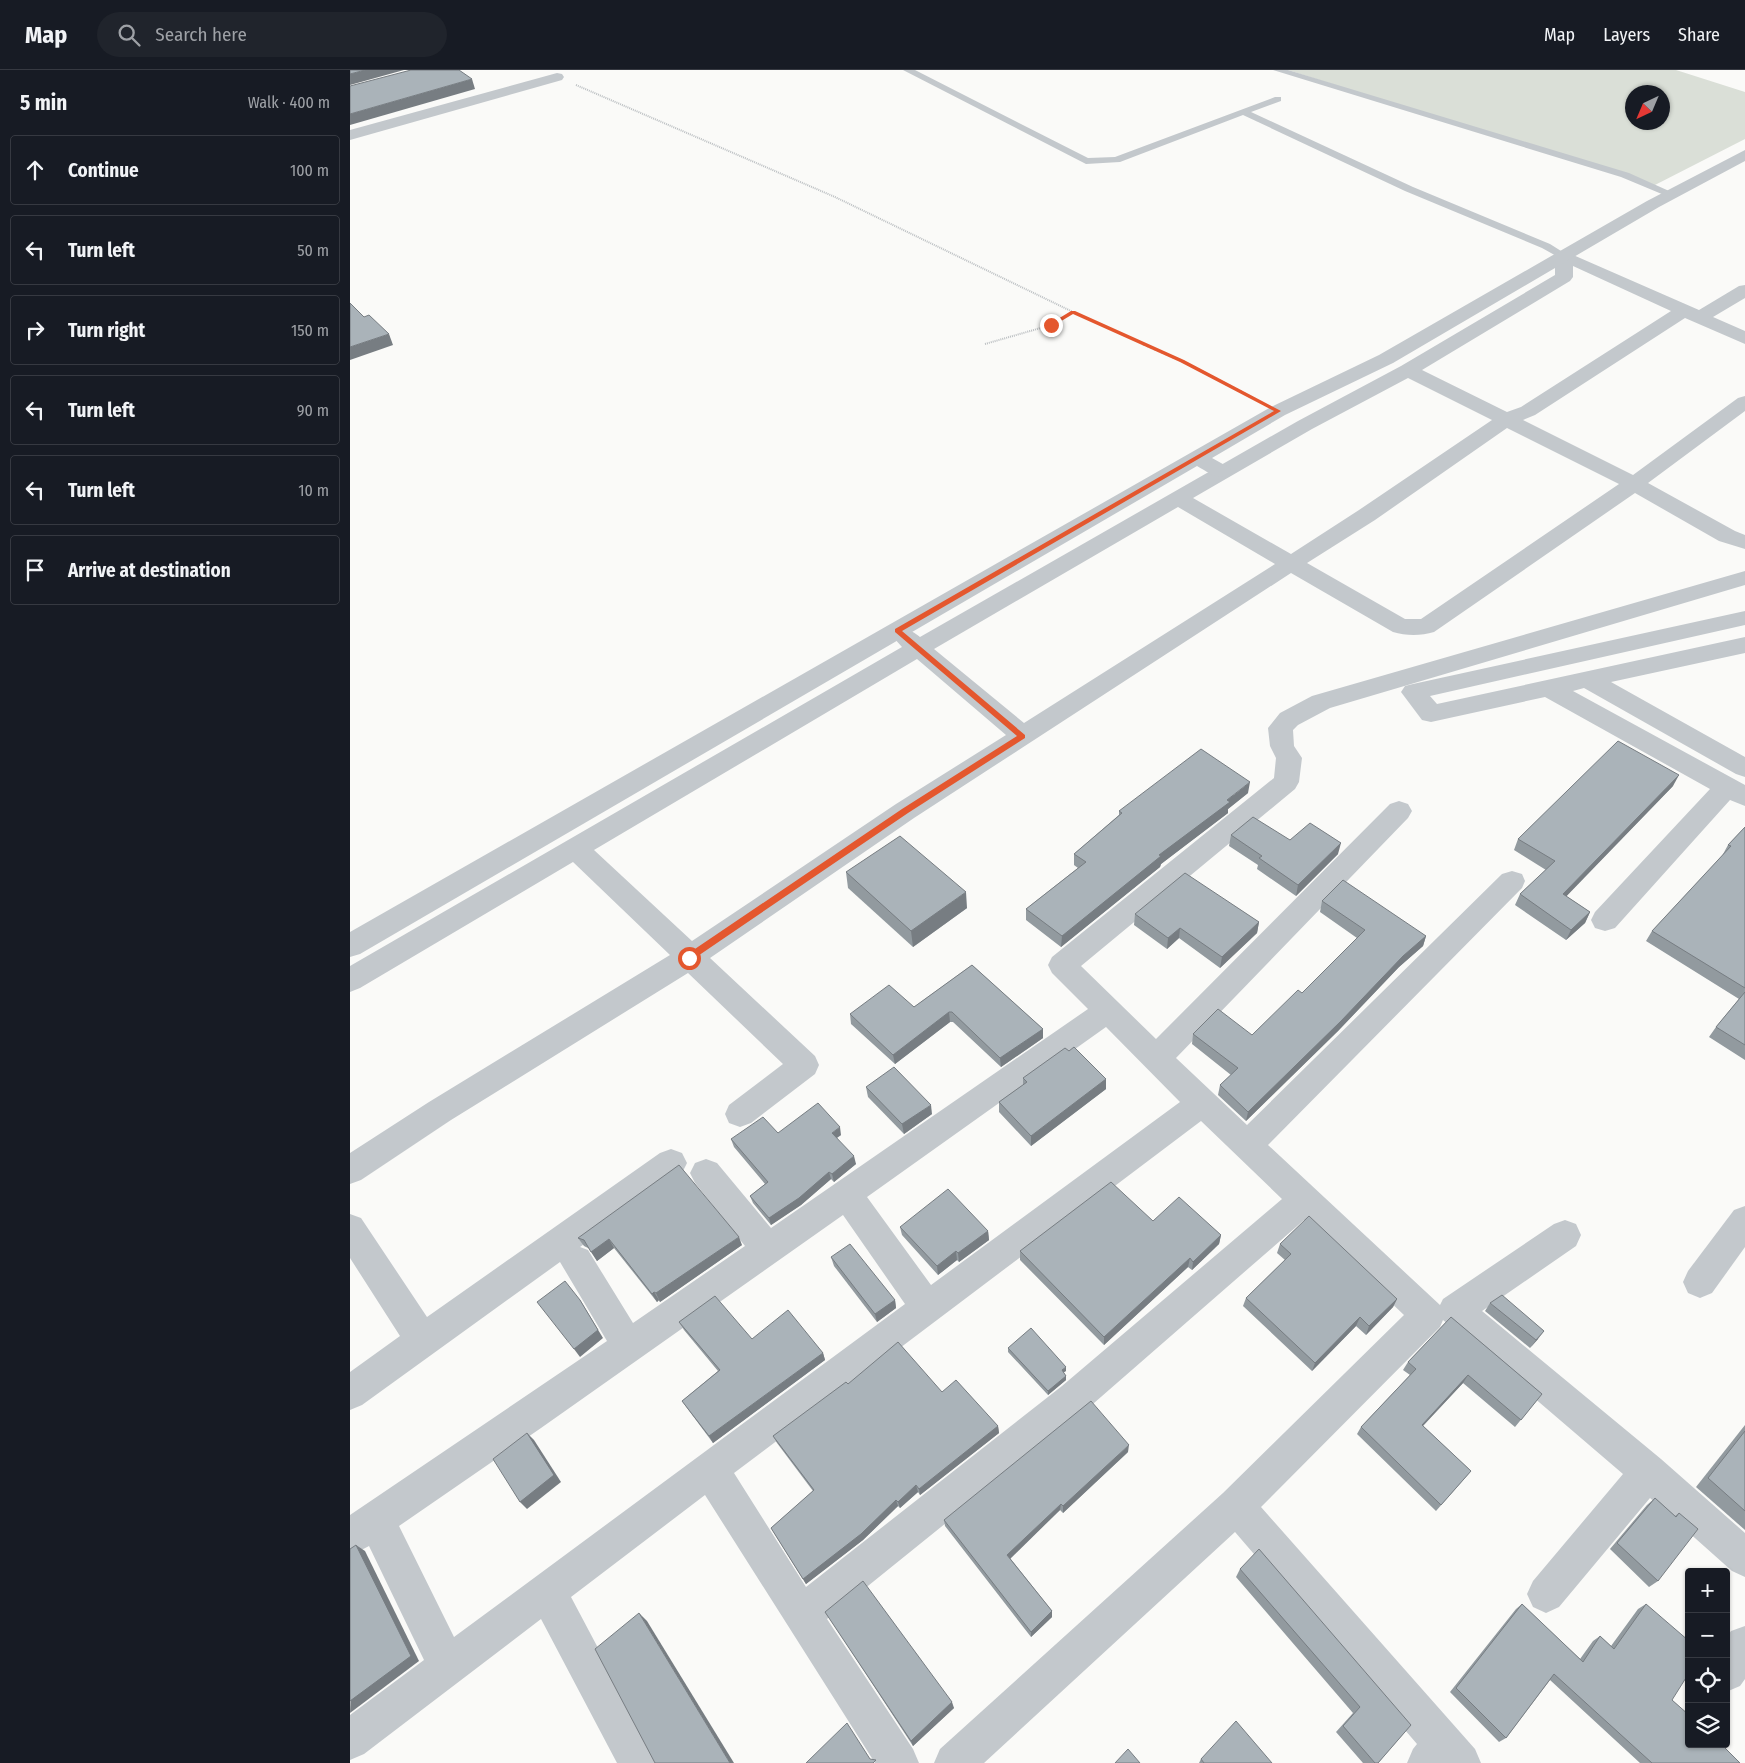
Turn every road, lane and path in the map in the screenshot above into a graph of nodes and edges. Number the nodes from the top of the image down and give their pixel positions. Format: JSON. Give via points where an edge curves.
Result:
{"nodes":[{"id":1,"x":908,"y":70,"type":"edge"},
{"id":2,"x":1278,"y":70,"type":"edge"},
{"id":3,"x":557,"y":77,"type":"joint"},
{"id":4,"x":1278,"y":99,"type":"dead end"},
{"id":5,"x":1243,"y":112,"type":"junction"},
{"id":6,"x":350,"y":135,"type":"edge"},
{"id":7,"x":1745,"y":155,"type":"edge"},
{"id":8,"x":1673,"y":195,"type":"junction"},
{"id":9,"x":1564,"y":256,"type":"junction"},
{"id":10,"x":1745,"y":290,"type":"edge"},
{"id":11,"x":1073,"y":312,"type":"junction"},
{"id":12,"x":1692,"y":314,"type":"junction"},
{"id":13,"x":1745,"y":338,"type":"edge"},
{"id":14,"x":985,"y":344,"type":"dead end"},
{"id":15,"x":1408,"y":370,"type":"junction"},
{"id":16,"x":1745,"y":402,"type":"edge"},
{"id":17,"x":1278,"y":411,"type":"junction"},
{"id":18,"x":1506,"y":419,"type":"junction"},
{"id":19,"x":1197,"y":458,"type":"junction"},
{"id":20,"x":1223,"y":472,"type":"junction"},
{"id":21,"x":1633,"y":483,"type":"junction"},
{"id":22,"x":1177,"y":498,"type":"junction"},
{"id":23,"x":1745,"y":542,"type":"edge"},
{"id":24,"x":1292,"y":563,"type":"junction"},
{"id":25,"x":1745,"y":578,"type":"edge"},
{"id":26,"x":1745,"y":618,"type":"edge"},
{"id":27,"x":897,"y":631,"type":"junction"},
{"id":28,"x":1745,"y":645,"type":"edge"},
{"id":29,"x":918,"y":648,"type":"junction"},
{"id":30,"x":1586,"y":679,"type":"junction"},
{"id":31,"x":1548,"y":688,"type":"junction"},
{"id":32,"x":1022,"y":736,"type":"junction"},
{"id":33,"x":1745,"y":768,"type":"edge"},
{"id":34,"x":1736,"y":792,"type":"edge"},
{"id":35,"x":1399,"y":811,"type":"dead end"},
{"id":36,"x":576,"y":849,"type":"junction"},
{"id":37,"x":1512,"y":881,"type":"dead end"},
{"id":38,"x":1605,"y":920,"type":"dead end"},
{"id":39,"x":350,"y":946,"type":"edge"},
{"id":40,"x":689,"y":958,"type":"junction"},
{"id":41,"x":350,"y":980,"type":"edge"},
{"id":42,"x":1107,"y":1011,"type":"junction"},
{"id":43,"x":1156,"y":1059,"type":"junction"},
{"id":44,"x":1202,"y":1103,"type":"junction"},
{"id":45,"x":740,"y":1114,"type":"dead end"},
{"id":46,"x":1247,"y":1146,"type":"junction"},
{"id":47,"x":671,"y":1163,"type":"dead end"},
{"id":48,"x":350,"y":1170,"type":"edge"},
{"id":49,"x":706,"y":1173,"type":"dead end"},
{"id":50,"x":846,"y":1193,"type":"junction"},
{"id":51,"x":1304,"y":1200,"type":"junction"},
{"id":52,"x":1745,"y":1221,"type":"edge"},
{"id":53,"x":350,"y":1229,"type":"edge"},
{"id":54,"x":1565,"y":1235,"type":"dead end"},
{"id":55,"x":767,"y":1248,"type":"junction"},
{"id":56,"x":576,"y":1261,"type":"dead end"},
{"id":57,"x":1700,"y":1282,"type":"dead end"},
{"id":58,"x":927,"y":1308,"type":"junction"},
{"id":59,"x":1441,"y":1312,"type":"junction"},
{"id":60,"x":423,"y":1341,"type":"junction"},
{"id":61,"x":628,"y":1346,"type":"junction"},
{"id":62,"x":350,"y":1393,"type":"edge"},
{"id":63,"x":710,"y":1469,"type":"junction"},
{"id":64,"x":1648,"y":1472,"type":"junction"},
{"id":65,"x":1236,"y":1506,"type":"junction"},
{"id":66,"x":363,"y":1528,"type":"edge"},
{"id":67,"x":1745,"y":1558,"type":"edge"},
{"id":68,"x":546,"y":1591,"type":"junction"},
{"id":69,"x":1546,"y":1594,"type":"dead end"},
{"id":70,"x":802,"y":1615,"type":"junction"},
{"id":71,"x":1745,"y":1645,"type":"edge"},
{"id":72,"x":448,"y":1665,"type":"junction"},
{"id":73,"x":1730,"y":1666,"type":"edge"},
{"id":74,"x":350,"y":1740,"type":"edge"},
{"id":75,"x":1444,"y":1756,"type":"edge"},
{"id":76,"x":630,"y":1759,"type":"edge"},
{"id":77,"x":900,"y":1763,"type":"edge"},
{"id":78,"x":954,"y":1763,"type":"edge"}],
"edges":[{"from":1,"to":5,"type":"lane","via":[[1086,160],[1116,160]]},
{"from":2,"to":8,"type":"lane","via":[[1625,176]]},
{"from":3,"to":6,"type":"street"},
{"from":3,"to":11,"type":"path","via":[[836,197]]},
{"from":4,"to":5,"type":"lane"},
{"from":5,"to":9,"type":"lane"},
{"from":7,"to":8,"type":"street"},
{"from":8,"to":9,"type":"street"},
{"from":9,"to":12,"type":"street"},
{"from":9,"to":15,"type":"street","via":[[1564,277]]},
{"from":9,"to":17,"type":"street","via":[[1386,359]]},
{"from":10,"to":12,"type":"street"},
{"from":11,"to":14,"type":"path","via":[[1051,325]]},
{"from":11,"to":17,"type":"path","via":[[1182,361]]},
{"from":12,"to":13,"type":"street"},
{"from":12,"to":18,"type":"street","via":[[1528,411]]},
{"from":15,"to":18,"type":"street"},
{"from":15,"to":20,"type":"street"},
{"from":16,"to":21,"type":"street"},
{"from":17,"to":19,"type":"street"},
{"from":18,"to":21,"type":"street"},
{"from":18,"to":24,"type":"street"},
{"from":19,"to":20,"type":"street"},
{"from":19,"to":27,"type":"street"},
{"from":20,"to":22,"type":"street"},
{"from":21,"to":23,"type":"street","via":[[1727,536]]},
{"from":21,"to":24,"type":"street","via":[[1426,627],[1401,627]]},
{"from":22,"to":24,"type":"street"},
{"from":22,"to":29,"type":"street"},
{"from":24,"to":32,"type":"street"},
{"from":25,"to":42,"type":"street","via":[[1321,702],[1289,719],[1280,728],[1282,746],[1289,758],[1286,782],[1062,965]]},
{"from":26,"to":31,"type":"street","via":[[1413,692],[1431,714]]},
{"from":27,"to":29,"type":"street"},
{"from":27,"to":39,"type":"street"},
{"from":28,"to":30,"type":"street"},
{"from":29,"to":32,"type":"street"},
{"from":29,"to":36,"type":"street"},
{"from":30,"to":31,"type":"street"},
{"from":30,"to":33,"type":"street"},
{"from":31,"to":34,"type":"street"},
{"from":32,"to":40,"type":"street"},
{"from":34,"to":38,"type":"street"},
{"from":35,"to":43,"type":"street"},
{"from":36,"to":40,"type":"street"},
{"from":36,"to":41,"type":"street"},
{"from":37,"to":46,"type":"street"},
{"from":40,"to":45,"type":"street","via":[[804,1065]]},
{"from":40,"to":48,"type":"street"},
{"from":42,"to":43,"type":"street"},
{"from":42,"to":50,"type":"street"},
{"from":43,"to":44,"type":"street"},
{"from":44,"to":46,"type":"street"},
{"from":44,"to":58,"type":"street"},
{"from":46,"to":51,"type":"street"},
{"from":47,"to":60,"type":"street"},
{"from":49,"to":55,"type":"street"},
{"from":50,"to":55,"type":"street"},
{"from":50,"to":58,"type":"street"},
{"from":51,"to":59,"type":"street"},
{"from":51,"to":70,"type":"street","via":[[1074,1398]]},
{"from":52,"to":57,"type":"street"},
{"from":53,"to":60,"type":"street"},
{"from":54,"to":59,"type":"street"},
{"from":55,"to":61,"type":"street"},
{"from":56,"to":61,"type":"street"},
{"from":58,"to":63,"type":"street"},
{"from":59,"to":64,"type":"street"},
{"from":59,"to":65,"type":"street"},
{"from":60,"to":62,"type":"street"},
{"from":61,"to":66,"type":"street"},
{"from":63,"to":68,"type":"street"},
{"from":63,"to":70,"type":"street"},
{"from":64,"to":67,"type":"street"},
{"from":64,"to":69,"type":"street"},
{"from":65,"to":75,"type":"street"},
{"from":65,"to":78,"type":"street"},
{"from":66,"to":72,"type":"street"},
{"from":68,"to":72,"type":"street"},
{"from":68,"to":76,"type":"street"},
{"from":70,"to":77,"type":"street"},
{"from":71,"to":73,"type":"street"},
{"from":72,"to":74,"type":"street"}]}
